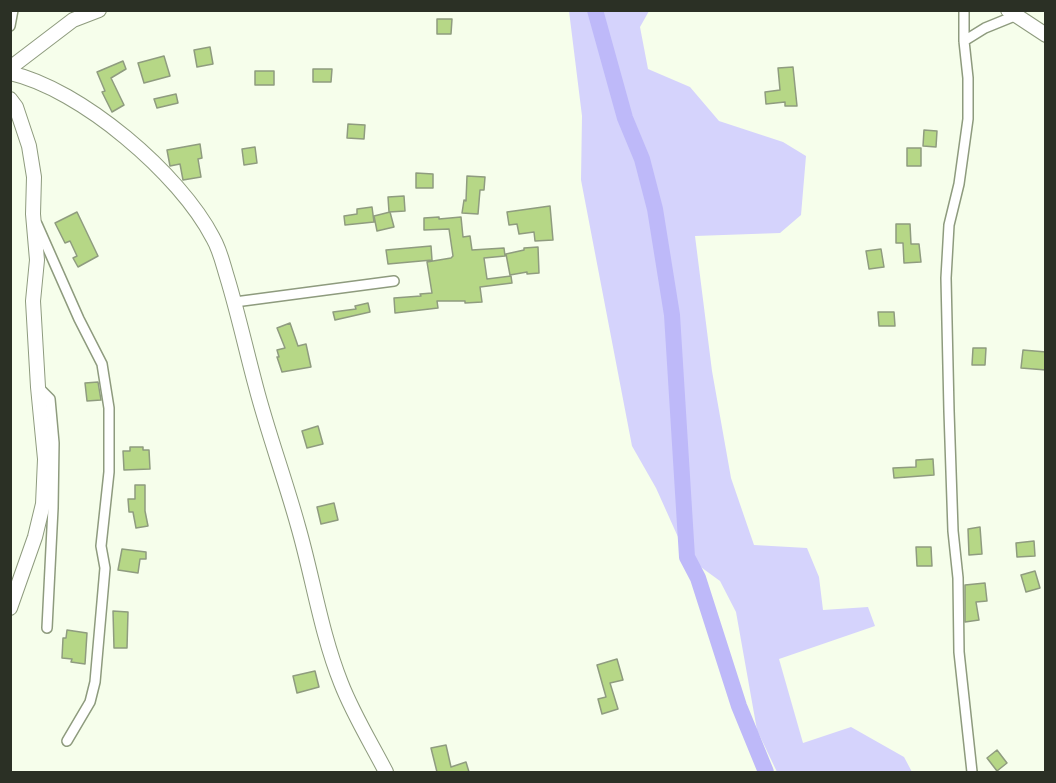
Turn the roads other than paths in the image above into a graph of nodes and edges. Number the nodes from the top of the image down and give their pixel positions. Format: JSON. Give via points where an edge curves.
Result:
{"nodes":[{"id":1,"x":13,"y":10,"type":"edge"},
{"id":2,"x":99,"y":10,"type":"edge"},
{"id":3,"x":964,"y":10,"type":"edge"},
{"id":4,"x":1008,"y":10,"type":"edge"},
{"id":5,"x":1029,"y":23,"type":"junction"},
{"id":6,"x":10,"y":26,"type":"edge"},
{"id":7,"x":1046,"y":34,"type":"edge"},
{"id":8,"x":964,"y":41,"type":"junction"},
{"id":9,"x":10,"y":70,"type":"edge"},
{"id":10,"x":10,"y":99,"type":"edge"},
{"id":11,"x":33,"y":214,"type":"junction"},
{"id":12,"x":394,"y":281,"type":"dead end"},
{"id":13,"x":235,"y":302,"type":"junction"},
{"id":14,"x":38,"y":387,"type":"junction"},
{"id":15,"x":10,"y":608,"type":"edge"},
{"id":16,"x":47,"y":628,"type":"dead end"},
{"id":17,"x":67,"y":741,"type":"dead end"},
{"id":18,"x":386,"y":772,"type":"edge"},
{"id":19,"x":972,"y":772,"type":"edge"}],
"edges":[{"from":1,"to":6,"type":"street"},
{"from":2,"to":9,"type":"street","via":[[73,20]]},
{"from":3,"to":8,"type":"street"},
{"from":4,"to":5,"type":"street"},
{"from":5,"to":7,"type":"street"},
{"from":5,"to":8,"type":"street","via":[[1015,15]]},
{"from":8,"to":19,"type":"street","via":[[968,119],[949,225],[946,278],[959,652]]},
{"from":9,"to":13,"type":"street","via":[[60,91],[141,150],[203,220]]},
{"from":10,"to":11,"type":"street","via":[[29,146],[34,177]]},
{"from":11,"to":14,"type":"street"},
{"from":11,"to":17,"type":"street","via":[[102,364],[109,408],[109,472],[101,546],[105,568],[94,682],[90,702]]},
{"from":12,"to":13,"type":"street"},
{"from":13,"to":18,"type":"street","via":[[330,653],[349,701]]},
{"from":14,"to":15,"type":"street","via":[[45,459],[43,504]]},
{"from":14,"to":16,"type":"street","via":[[51,399],[54,443]]}]}
